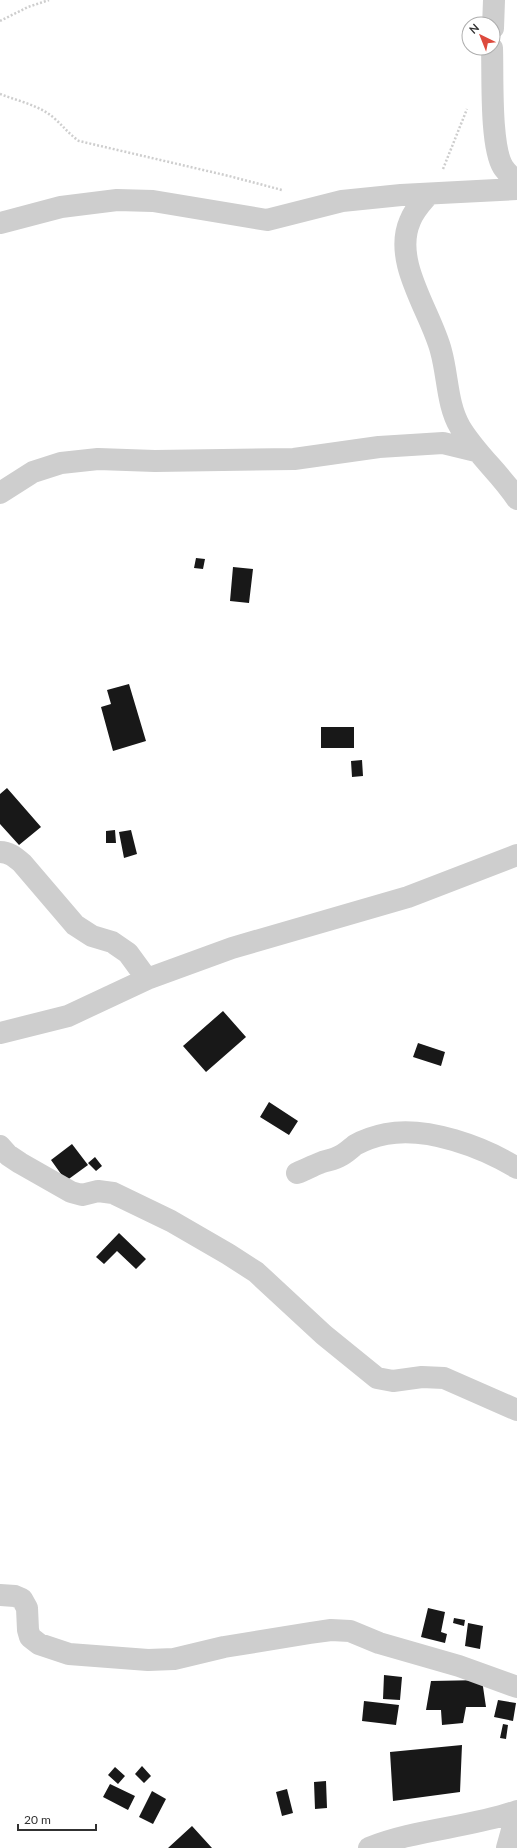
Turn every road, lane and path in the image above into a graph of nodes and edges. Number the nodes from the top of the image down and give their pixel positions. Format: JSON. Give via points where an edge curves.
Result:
{"nodes":[{"id":1,"x":49,"y":0,"type":"edge"},
{"id":2,"x":494,"y":0,"type":"edge"},
{"id":3,"x":493,"y":16,"type":"edge"},
{"id":4,"x":0,"y":22,"type":"edge"},
{"id":5,"x":492,"y":56,"type":"edge"},
{"id":6,"x":0,"y":94,"type":"edge"},
{"id":7,"x":469,"y":104,"type":"dead end"},
{"id":8,"x":517,"y":182,"type":"edge"},
{"id":9,"x":517,"y":188,"type":"edge"},
{"id":10,"x":429,"y":194,"type":"junction"},
{"id":11,"x":319,"y":206,"type":"junction"},
{"id":12,"x":0,"y":223,"type":"edge"},
{"id":13,"x":476,"y":451,"type":"junction"},
{"id":14,"x":0,"y":493,"type":"edge"},
{"id":15,"x":517,"y":499,"type":"edge"},
{"id":16,"x":0,"y":852,"type":"edge"},
{"id":17,"x":517,"y":855,"type":"edge"},
{"id":18,"x":147,"y":979,"type":"junction"},
{"id":19,"x":0,"y":1033,"type":"edge"},
{"id":20,"x":0,"y":1146,"type":"edge"},
{"id":21,"x":517,"y":1168,"type":"edge"},
{"id":22,"x":297,"y":1173,"type":"dead end"},
{"id":23,"x":517,"y":1410,"type":"edge"},
{"id":24,"x":0,"y":1595,"type":"edge"},
{"id":25,"x":517,"y":1687,"type":"edge"},
{"id":26,"x":517,"y":1812,"type":"edge"},
{"id":27,"x":369,"y":1848,"type":"edge"},
{"id":28,"x":507,"y":1848,"type":"edge"}],
"edges":[{"from":1,"to":4,"type":"path","via":[[28,7]]},
{"from":2,"to":3,"type":"street"},
{"from":5,"to":8,"type":"street","via":[[498,153],[503,167]]},
{"from":6,"to":11,"type":"path","via":[[31,105],[54,118],[68,134],[79,141],[286,191]]},
{"from":7,"to":10,"type":"path","via":[[445,166]]},
{"from":9,"to":10,"type":"street"},
{"from":10,"to":11,"type":"street","via":[[349,200]]},
{"from":10,"to":13,"type":"street","via":[[415,210],[408,226],[405,244],[407,258],[418,294],[441,350],[459,426]]},
{"from":11,"to":12,"type":"street","via":[[267,220],[153,201],[116,200],[61,207]]},
{"from":13,"to":14,"type":"street","via":[[443,443],[379,447],[294,459],[98,459],[62,463],[33,472]]},
{"from":13,"to":15,"type":"street"},
{"from":16,"to":18,"type":"street","via":[[14,856],[22,863],[79,929],[112,942],[128,953]]},
{"from":17,"to":18,"type":"street","via":[[408,897],[232,948]]},
{"from":18,"to":19,"type":"street","via":[[68,1016]]},
{"from":20,"to":23,"type":"street","via":[[20,1163],[71,1192],[82,1195],[98,1191],[113,1193],[171,1221],[228,1254],[256,1272],[324,1335],[377,1378],[393,1381],[422,1377],[444,1378]]},
{"from":21,"to":22,"type":"street","via":[[502,1158],[460,1142],[404,1132],[369,1139],[355,1145],[340,1157]]},
{"from":24,"to":25,"type":"street","via":[[22,1599],[27,1608],[30,1637],[39,1644],[69,1654],[148,1660],[174,1659],[224,1647],[331,1630],[350,1630],[379,1643],[459,1666]]},
{"from":26,"to":27,"type":"street","via":[[411,1835]]},
{"from":26,"to":28,"type":"street"}]}
